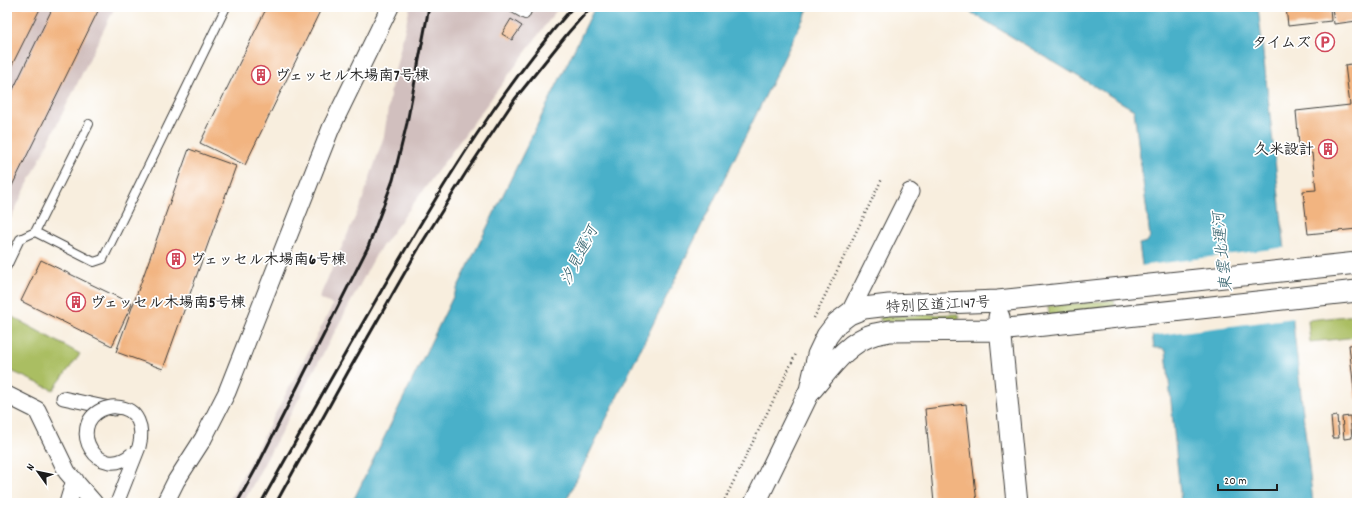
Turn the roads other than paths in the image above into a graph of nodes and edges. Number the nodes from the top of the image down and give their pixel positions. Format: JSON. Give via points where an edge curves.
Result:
{"nodes":[{"id":1,"x":226,"y":7,"type":"edge"},
{"id":2,"x":390,"y":7,"type":"edge"},
{"id":3,"x":511,"y":7,"type":"edge"},
{"id":4,"x":529,"y":7,"type":"edge"},
{"id":5,"x":89,"y":124,"type":"dead end"},
{"id":6,"x":910,"y":192,"type":"dead end"},
{"id":7,"x":35,"y":232,"type":"junction"},
{"id":8,"x":1357,"y":263,"type":"edge"},
{"id":9,"x":7,"y":266,"type":"edge"},
{"id":10,"x":1357,"y":291,"type":"edge"},
{"id":11,"x":998,"y":301,"type":"junction"},
{"id":12,"x":850,"y":314,"type":"junction"},
{"id":13,"x":1000,"y":330,"type":"junction"},
{"id":14,"x":810,"y":390,"type":"junction"},
{"id":15,"x":7,"y":395,"type":"edge"},
{"id":16,"x":63,"y":398,"type":"dead end"},
{"id":17,"x":75,"y":480,"type":"junction"},
{"id":18,"x":115,"y":501,"type":"edge"},
{"id":19,"x":68,"y":503,"type":"edge"},
{"id":20,"x":94,"y":503,"type":"edge"},
{"id":21,"x":165,"y":503,"type":"edge"},
{"id":22,"x":755,"y":503,"type":"edge"},
{"id":23,"x":1017,"y":503,"type":"edge"}],
"edges":[{"from":1,"to":7,"type":"lane","via":[[103,259],[94,262]]},
{"from":2,"to":21,"type":"street","via":[[331,128],[227,392]]},
{"from":3,"to":4,"type":"lane","via":[[525,15]]},
{"from":5,"to":7,"type":"lane"},
{"from":6,"to":12,"type":"street"},
{"from":7,"to":9,"type":"lane","via":[[20,239]]},
{"from":8,"to":11,"type":"street","name":"特別区道江147号"},
{"from":10,"to":13,"type":"street","name":"特別区道江147号"},
{"from":11,"to":12,"type":"street","name":"特別区道江147号","via":[[889,305],[864,308]]},
{"from":11,"to":13,"type":"street"},
{"from":12,"to":14,"type":"street","name":"特別区道江147号","via":[[827,336],[818,355]]},
{"from":13,"to":14,"type":"street","name":"特別区道江147号","via":[[874,334],[849,348]]},
{"from":13,"to":23,"type":"street"},
{"from":14,"to":22,"type":"street","name":"特別区道江147号"},
{"from":15,"to":17,"type":"street","via":[[38,410],[68,472]]},
{"from":16,"to":18,"type":"street","bridge":true,"via":[[70,400],[101,406],[108,408],[122,411],[134,421],[139,438],[132,454],[126,460],[108,462],[99,458],[88,444],[87,426],[91,418],[106,408],[111,407],[115,406],[124,408],[138,420],[142,438]]},
{"from":17,"to":19,"type":"street"},
{"from":17,"to":20,"type":"street"}]}
